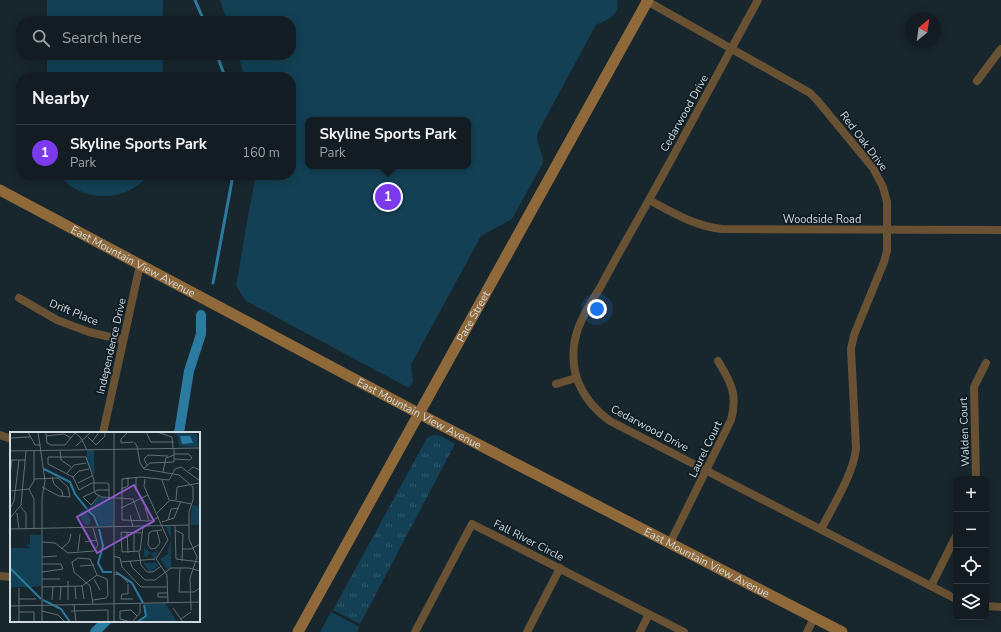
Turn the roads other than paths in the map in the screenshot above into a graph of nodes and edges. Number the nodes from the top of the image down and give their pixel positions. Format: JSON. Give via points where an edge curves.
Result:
{"nodes":[{"id":1,"x":646,"y":0,"type":"edge"},
{"id":2,"x":758,"y":0,"type":"edge"},
{"id":3,"x":731,"y":48,"type":"junction"},
{"id":4,"x":1001,"y":49,"type":"edge"},
{"id":5,"x":977,"y":81,"type":"dead end"},
{"id":6,"x":0,"y":190,"type":"edge"},
{"id":7,"x":649,"y":200,"type":"junction"},
{"id":8,"x":887,"y":230,"type":"junction"},
{"id":9,"x":1001,"y":230,"type":"edge"},
{"id":10,"x":140,"y":265,"type":"junction"},
{"id":11,"x":19,"y":298,"type":"dead end"},
{"id":12,"x":123,"y":340,"type":"junction"},
{"id":13,"x":718,"y":361,"type":"dead end"},
{"id":14,"x":986,"y":363,"type":"dead end"},
{"id":15,"x":576,"y":378,"type":"junction"},
{"id":16,"x":556,"y":384,"type":"dead end"},
{"id":17,"x":419,"y":414,"type":"junction"},
{"id":18,"x":103,"y":432,"type":"edge"},
{"id":19,"x":0,"y":435,"type":"edge"},
{"id":20,"x":10,"y":439,"type":"edge"},
{"id":21,"x":707,"y":471,"type":"junction"},
{"id":22,"x":976,"y":476,"type":"edge"},
{"id":23,"x":821,"y":529,"type":"junction"},
{"id":24,"x":953,"y":542,"type":"edge"},
{"id":25,"x":670,"y":543,"type":"junction"},
{"id":26,"x":560,"y":568,"type":"junction"},
{"id":27,"x":0,"y":576,"type":"edge"},
{"id":28,"x":10,"y":577,"type":"edge"},
{"id":29,"x":931,"y":586,"type":"junction"},
{"id":30,"x":953,"y":597,"type":"edge"},
{"id":31,"x":989,"y":606,"type":"edge"},
{"id":32,"x":1001,"y":607,"type":"edge"},
{"id":33,"x":649,"y":614,"type":"junction"},
{"id":34,"x":814,"y":618,"type":"junction"},
{"id":35,"x":298,"y":632,"type":"edge"},
{"id":36,"x":415,"y":632,"type":"edge"},
{"id":37,"x":527,"y":632,"type":"edge"},
{"id":38,"x":640,"y":632,"type":"edge"},
{"id":39,"x":684,"y":632,"type":"edge"},
{"id":40,"x":807,"y":632,"type":"edge"},
{"id":41,"x":842,"y":632,"type":"edge"}],
"edges":[{"from":1,"to":3,"type":"street","name":"Red Oak Drive"},
{"from":1,"to":17,"type":"street","name":"Pace Street"},
{"from":2,"to":3,"type":"street","name":"Cedarwood Drive"},
{"from":3,"to":7,"type":"street","name":"Cedarwood Drive"},
{"from":3,"to":8,"type":"street","name":"Red Oak Drive","via":[[802,88],[817,100],[870,163],[883,186]]},
{"from":4,"to":5,"type":"street"},
{"from":6,"to":10,"type":"street","name":"East Mountain View Avenue"},
{"from":7,"to":8,"type":"street","name":"Woodside Road","via":[[690,221],[722,229]]},
{"from":7,"to":15,"type":"street","name":"Cedarwood Drive","via":[[578,329],[573,348]]},
{"from":8,"to":9,"type":"street","name":"Woodside Road"},
{"from":8,"to":23,"type":"street","name":"Red Oak Drive","via":[[884,262],[851,345],[855,456]]},
{"from":10,"to":12,"type":"street","name":"Independence Drive"},
{"from":10,"to":17,"type":"street","name":"East Mountain View Avenue"},
{"from":11,"to":12,"type":"street","name":"Drift Place","via":[[57,320],[89,332]]},
{"from":12,"to":18,"type":"street","name":"Independence Drive"},
{"from":13,"to":21,"type":"street","name":"Laurel Court","via":[[732,385],[734,409],[730,424]]},
{"from":14,"to":22,"type":"street","name":"Walden Court","via":[[974,387]]},
{"from":15,"to":16,"type":"street"},
{"from":15,"to":21,"type":"street","name":"Cedarwood Drive","via":[[587,400],[605,418]]},
{"from":17,"to":25,"type":"street","name":"East Mountain View Avenue"},
{"from":17,"to":35,"type":"street","name":"Pace Street"},
{"from":19,"to":20,"type":"street"},
{"from":21,"to":23,"type":"street","name":"Cedarwood Drive"},
{"from":21,"to":25,"type":"street","name":"Laurel Court"},
{"from":23,"to":29,"type":"street","name":"Cedarwood Drive"},
{"from":24,"to":29,"type":"street"},
{"from":25,"to":34,"type":"street","name":"East Mountain View Avenue"},
{"from":26,"to":33,"type":"street","name":"Fall River Circle"},
{"from":26,"to":36,"type":"street","name":"Fall River Circle","via":[[472,524]]},
{"from":26,"to":37,"type":"street"},
{"from":27,"to":28,"type":"street"},
{"from":29,"to":30,"type":"street","name":"Cedarwood Drive"},
{"from":31,"to":32,"type":"street"},
{"from":33,"to":38,"type":"street"},
{"from":33,"to":39,"type":"street","name":"Fall River Circle"},
{"from":34,"to":40,"type":"street"},
{"from":34,"to":41,"type":"street","name":"East Mountain View Avenue"}]}
